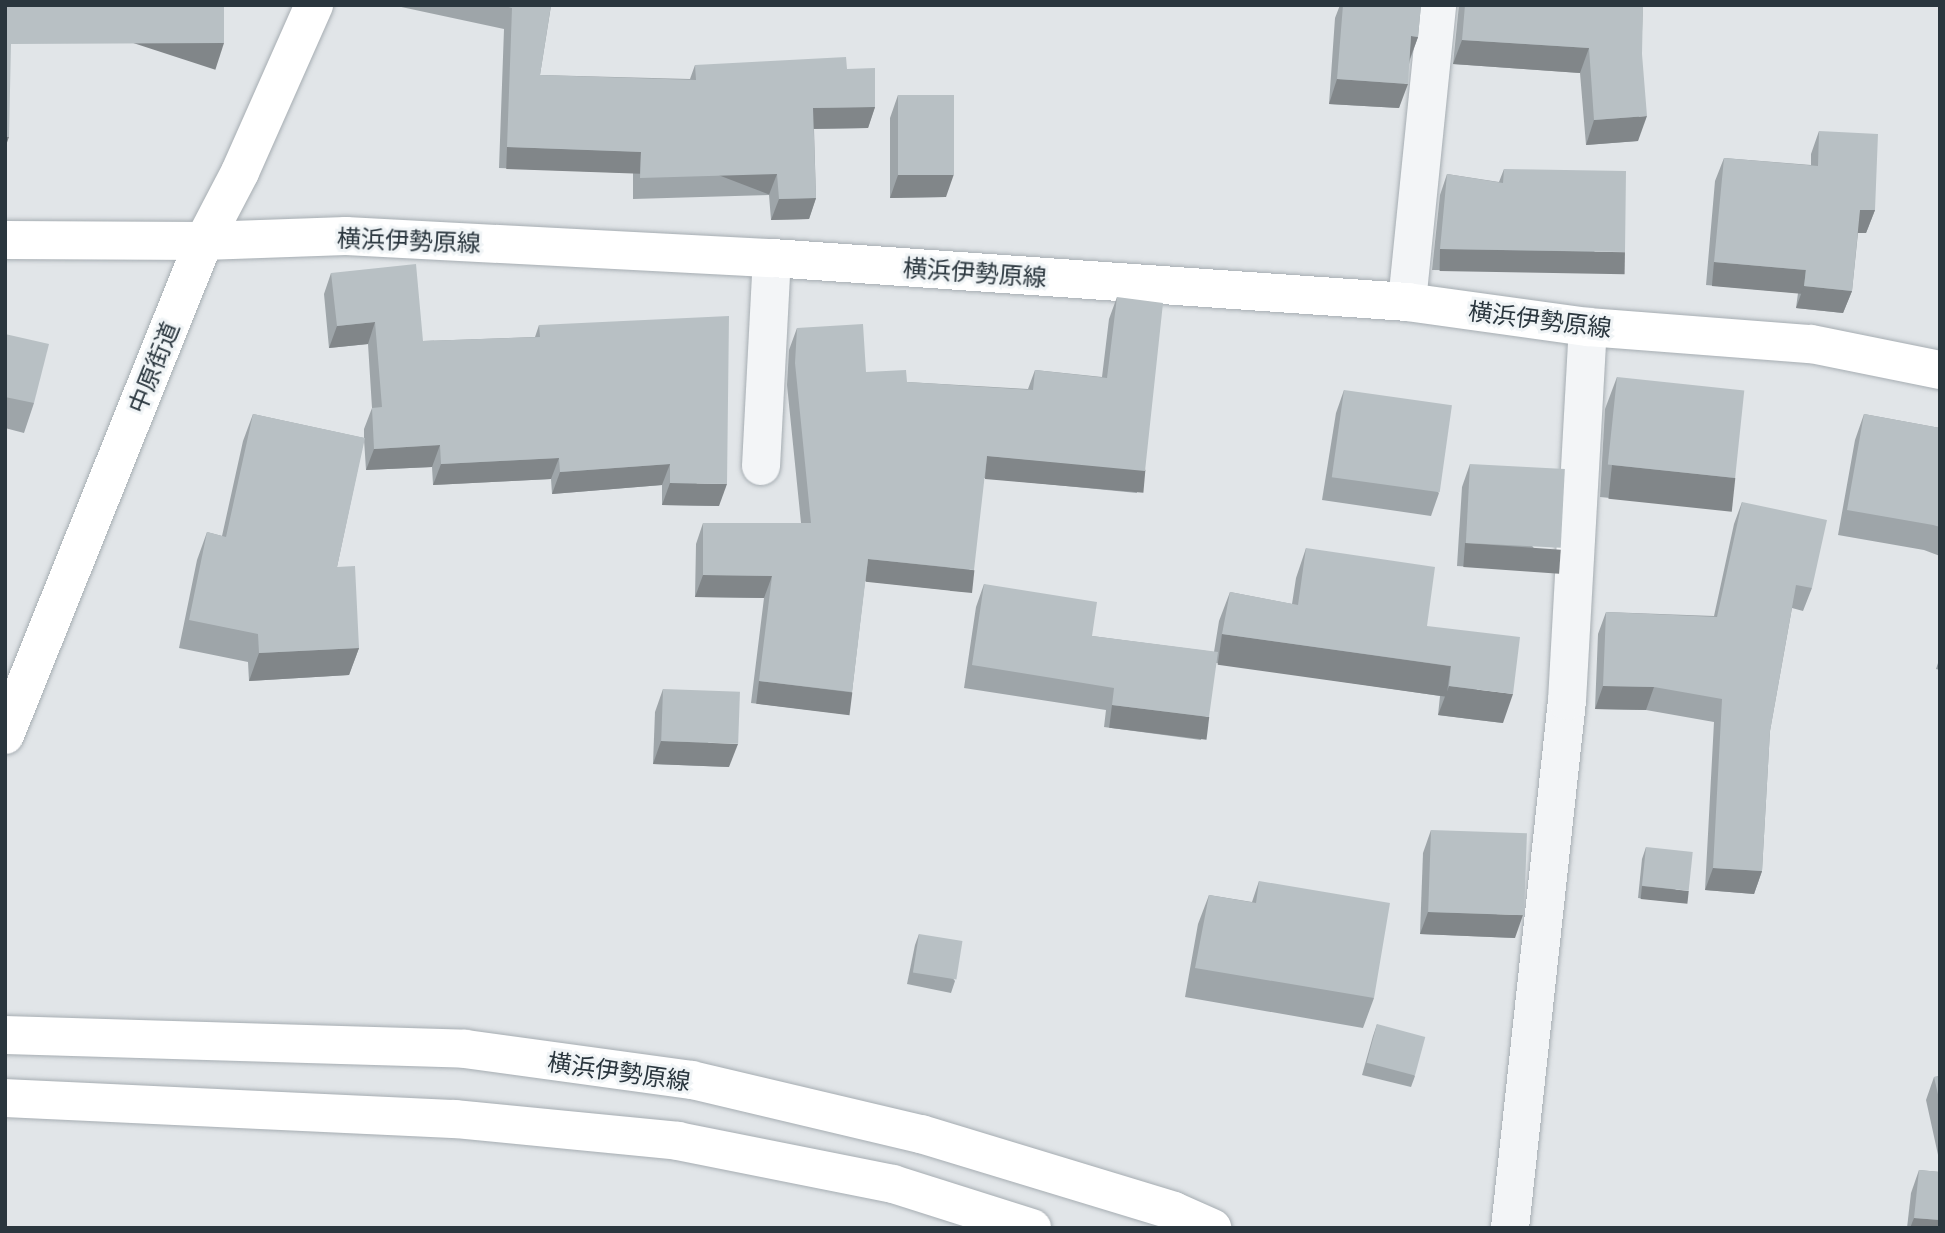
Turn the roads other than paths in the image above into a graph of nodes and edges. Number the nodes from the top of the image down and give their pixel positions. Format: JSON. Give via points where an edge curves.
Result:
{"nodes":[{"id":1,"x":314,"y":5,"type":"edge"},
{"id":2,"x":1437,"y":5,"type":"edge"},
{"id":3,"x":5,"y":240,"type":"edge"},
{"id":4,"x":204,"y":241,"type":"junction"},
{"id":5,"x":772,"y":258,"type":"junction"},
{"id":6,"x":1406,"y":302,"type":"junction"},
{"id":7,"x":1588,"y":327,"type":"junction"},
{"id":8,"x":1940,"y":370,"type":"edge"},
{"id":9,"x":761,"y":466,"type":"dead end"},
{"id":10,"x":5,"y":735,"type":"edge"},
{"id":11,"x":5,"y":1035,"type":"edge"},
{"id":12,"x":5,"y":1098,"type":"edge"},
{"id":13,"x":1032,"y":1228,"type":"edge"},
{"id":14,"x":1212,"y":1228,"type":"edge"},
{"id":15,"x":1510,"y":1228,"type":"edge"}],
"edges":[{"from":1,"to":4,"type":"main road","name":"中原街道"},
{"from":2,"to":6,"type":"lane"},
{"from":3,"to":4,"type":"main road","name":"横浜伊勢原線"},
{"from":4,"to":5,"type":"main road","name":"横浜伊勢原線","via":[[346,236]]},
{"from":4,"to":10,"type":"main road","name":"中原街道"},
{"from":5,"to":6,"type":"main road","name":"横浜伊勢原線"},
{"from":5,"to":9,"type":"lane"},
{"from":6,"to":7,"type":"main road","name":"横浜伊勢原線"},
{"from":7,"to":8,"type":"main road","name":"横浜伊勢原線","via":[[1811,344]]},
{"from":7,"to":15,"type":"lane","via":[[1567,701]]},
{"from":11,"to":14,"type":"main road","name":"横浜伊勢原線","via":[[465,1049],[692,1080],[921,1134],[1174,1211]]},
{"from":12,"to":13,"type":"main road","via":[[455,1119],[678,1141],[893,1184]]}]}
